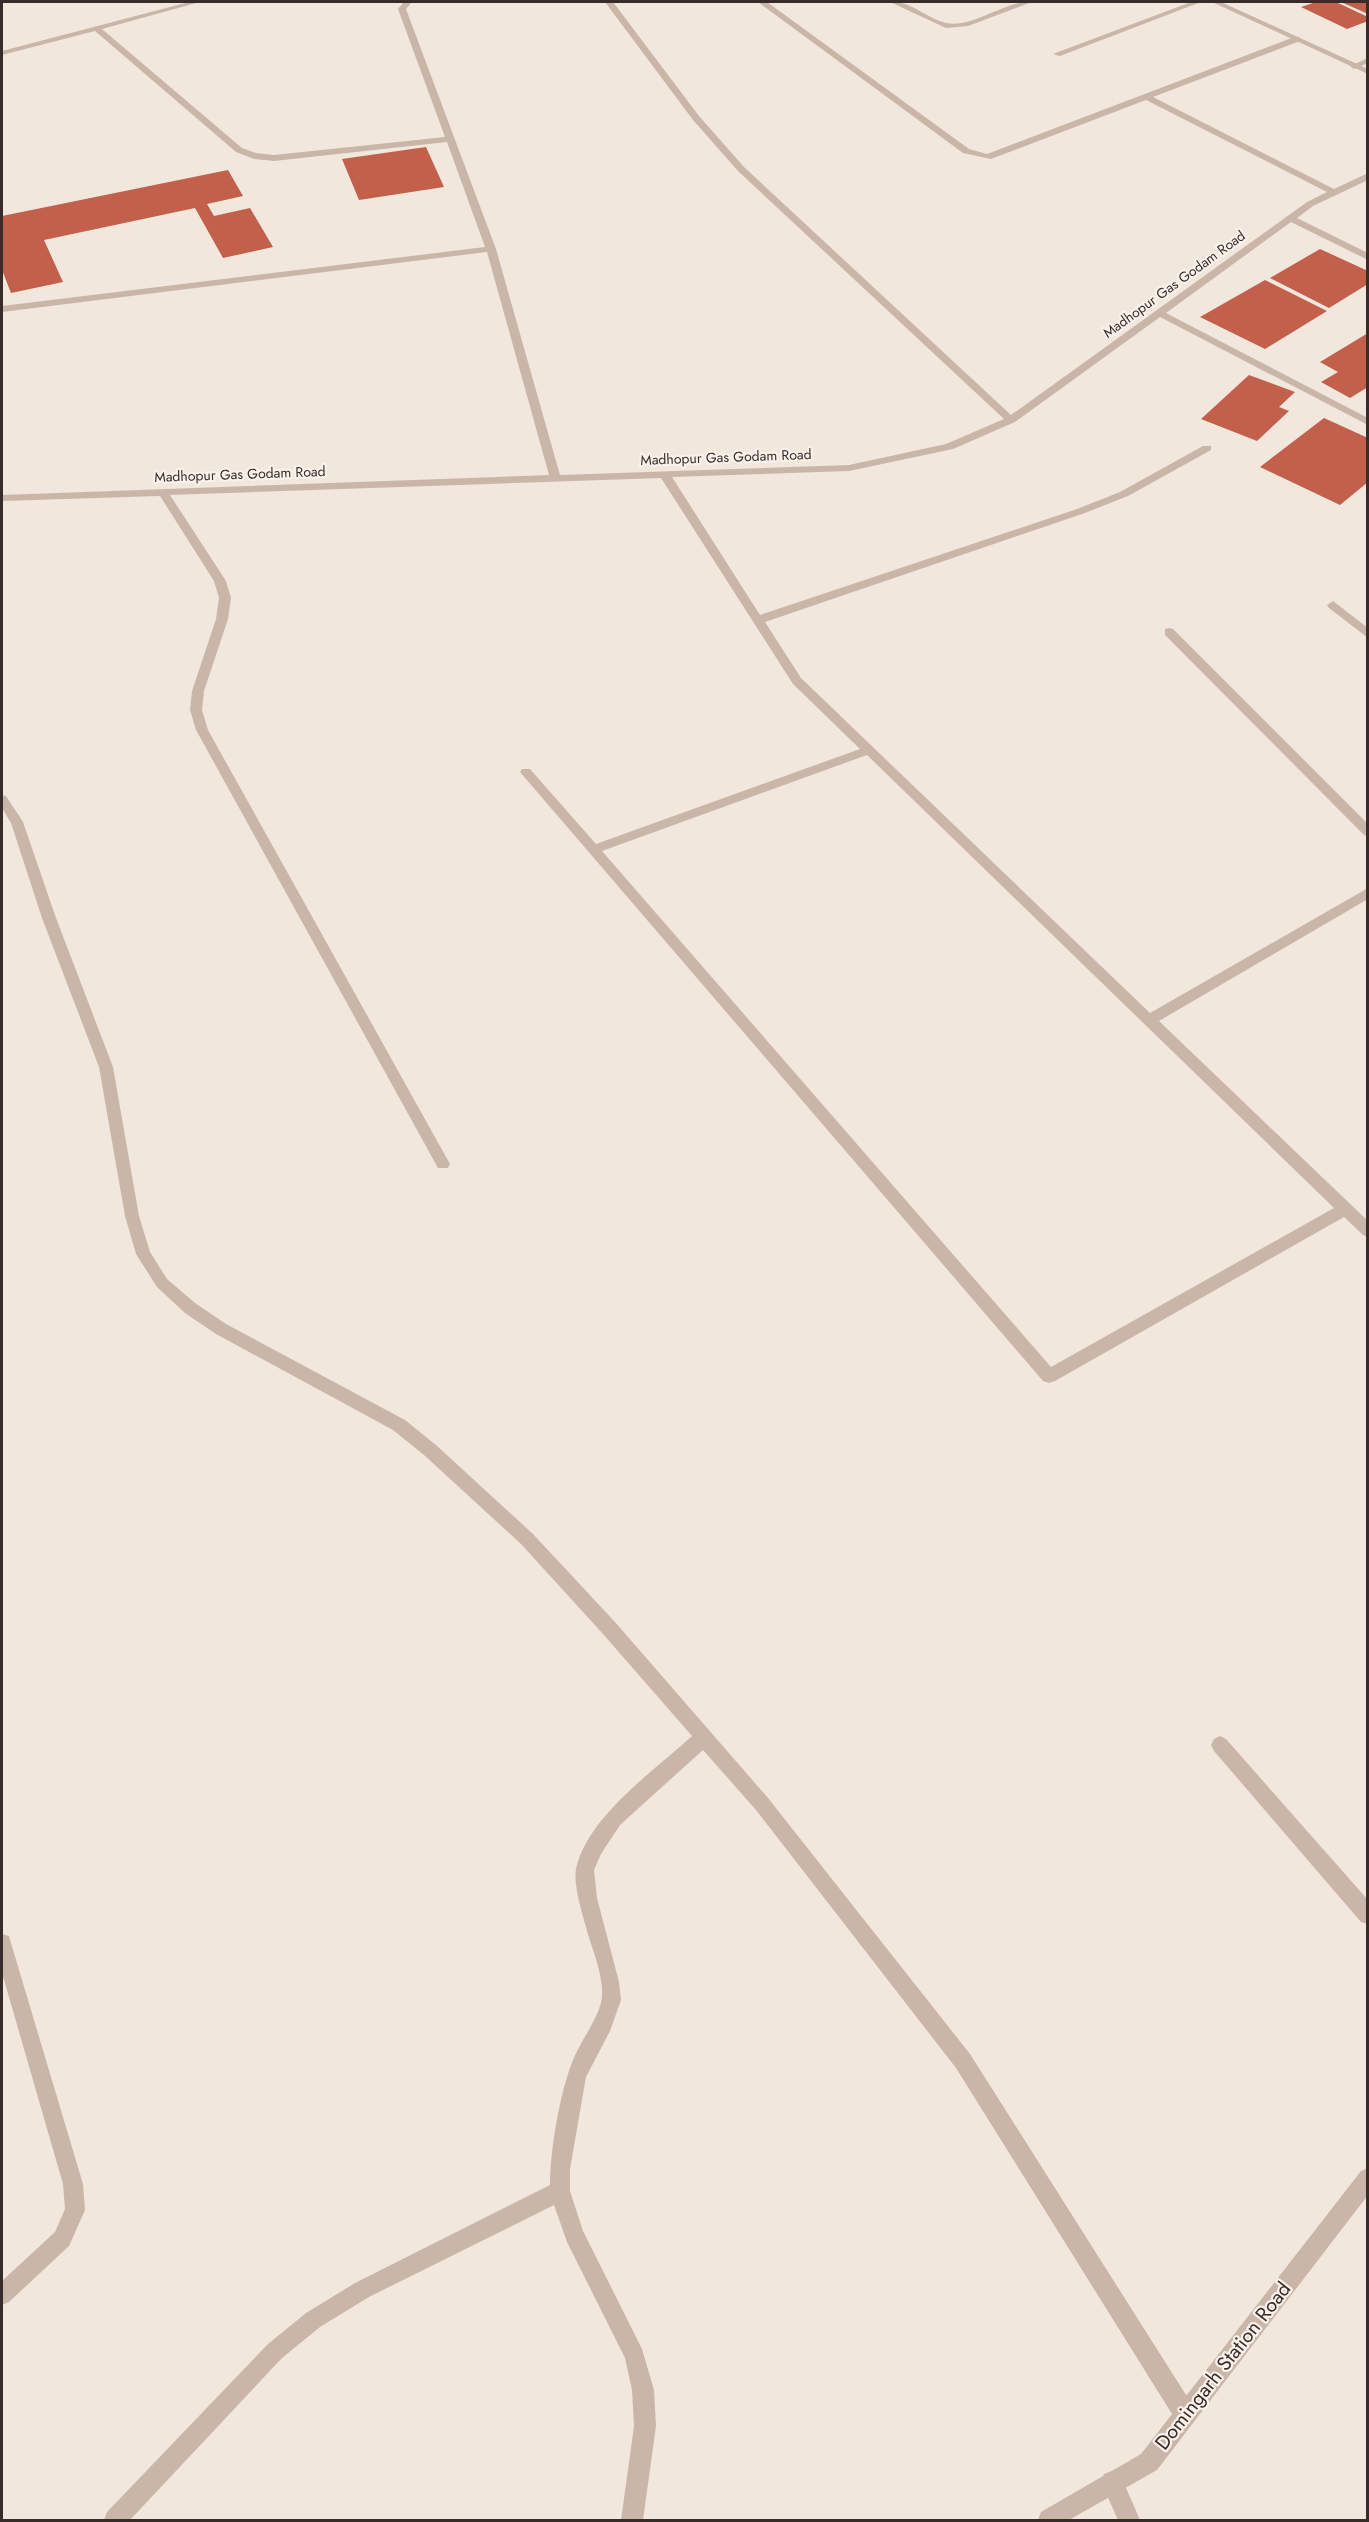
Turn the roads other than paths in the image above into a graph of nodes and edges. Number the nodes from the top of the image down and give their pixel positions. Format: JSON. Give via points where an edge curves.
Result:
{"nodes":[{"id":1,"x":196,"y":2,"type":"edge"},
{"id":2,"x":408,"y":2,"type":"edge"},
{"id":3,"x":609,"y":2,"type":"edge"},
{"id":4,"x":762,"y":2,"type":"edge"},
{"id":5,"x":894,"y":2,"type":"edge"},
{"id":6,"x":1028,"y":2,"type":"edge"},
{"id":7,"x":1197,"y":2,"type":"edge"},
{"id":8,"x":1220,"y":2,"type":"edge"},
{"id":9,"x":96,"y":28,"type":"junction"},
{"id":10,"x":1297,"y":39,"type":"junction"},
{"id":11,"x":2,"y":53,"type":"edge"},
{"id":12,"x":1057,"y":54,"type":"dead end"},
{"id":13,"x":1368,"y":60,"type":"edge"},
{"id":14,"x":1354,"y":66,"type":"junction"},
{"id":15,"x":1368,"y":72,"type":"edge"},
{"id":16,"x":1147,"y":97,"type":"junction"},
{"id":17,"x":452,"y":139,"type":"junction"},
{"id":18,"x":1368,"y":176,"type":"edge"},
{"id":19,"x":1334,"y":192,"type":"junction"},
{"id":20,"x":1292,"y":218,"type":"junction"},
{"id":21,"x":1368,"y":245,"type":"edge"},
{"id":22,"x":491,"y":249,"type":"junction"},
{"id":23,"x":1355,"y":251,"type":"junction"},
{"id":24,"x":1368,"y":257,"type":"edge"},
{"id":25,"x":2,"y":308,"type":"edge"},
{"id":26,"x":1159,"y":313,"type":"junction"},
{"id":27,"x":1011,"y":420,"type":"junction"},
{"id":28,"x":1368,"y":422,"type":"edge"},
{"id":29,"x":1207,"y":448,"type":"dead end"},
{"id":30,"x":664,"y":474,"type":"junction"},
{"id":31,"x":555,"y":478,"type":"junction"},
{"id":32,"x":163,"y":492,"type":"junction"},
{"id":33,"x":2,"y":498,"type":"edge"},
{"id":34,"x":1333,"y":604,"type":"dead end"},
{"id":35,"x":758,"y":620,"type":"junction"},
{"id":36,"x":1169,"y":632,"type":"dead end"},
{"id":37,"x":1368,"y":634,"type":"edge"},
{"id":38,"x":869,"y":750,"type":"junction"},
{"id":39,"x":526,"y":772,"type":"dead end"},
{"id":40,"x":2,"y":798,"type":"edge"},
{"id":41,"x":1368,"y":832,"type":"edge"},
{"id":42,"x":592,"y":850,"type":"junction"},
{"id":43,"x":1368,"y":892,"type":"edge"},
{"id":44,"x":1149,"y":1020,"type":"junction"},
{"id":45,"x":443,"y":1164,"type":"dead end"},
{"id":46,"x":1345,"y":1209,"type":"junction"},
{"id":47,"x":1368,"y":1231,"type":"edge"},
{"id":48,"x":704,"y":1737,"type":"junction"},
{"id":49,"x":1220,"y":1745,"type":"dead end"},
{"id":50,"x":1368,"y":1915,"type":"edge"},
{"id":51,"x":2,"y":1943,"type":"edge"},
{"id":52,"x":1368,"y":2178,"type":"edge"},
{"id":53,"x":561,"y":2191,"type":"junction"},
{"id":54,"x":2,"y":2295,"type":"edge"},
{"id":55,"x":1185,"y":2414,"type":"junction"},
{"id":56,"x":1112,"y":2482,"type":"junction"},
{"id":57,"x":116,"y":2520,"type":"edge"},
{"id":58,"x":632,"y":2520,"type":"edge"},
{"id":59,"x":1048,"y":2520,"type":"edge"},
{"id":60,"x":1129,"y":2520,"type":"edge"}],
"edges":[{"from":1,"to":9,"type":"street"},
{"from":2,"to":17,"type":"street","via":[[402,9]]},
{"from":3,"to":27,"type":"street","via":[[696,118],[741,169]]},
{"from":4,"to":16,"type":"street","via":[[966,152],[978,156],[988,157]]},
{"from":5,"to":6,"type":"street","via":[[946,26],[965,24]]},
{"from":7,"to":12,"type":"street"},
{"from":8,"to":10,"type":"street"},
{"from":9,"to":11,"type":"street"},
{"from":9,"to":17,"type":"street","via":[[239,150],[254,156],[274,158]]},
{"from":10,"to":14,"type":"street"},
{"from":10,"to":16,"type":"street"},
{"from":13,"to":14,"type":"street"},
{"from":14,"to":15,"type":"street"},
{"from":16,"to":19,"type":"street"},
{"from":17,"to":22,"type":"street"},
{"from":18,"to":19,"type":"street","name":"Madhopur Gas Godam Road"},
{"from":19,"to":20,"type":"street","name":"Madhopur Gas Godam Road"},
{"from":20,"to":23,"type":"street"},
{"from":20,"to":26,"type":"street","name":"Madhopur Gas Godam Road"},
{"from":21,"to":23,"type":"street"},
{"from":22,"to":25,"type":"street"},
{"from":22,"to":31,"type":"street"},
{"from":23,"to":24,"type":"street"},
{"from":26,"to":27,"type":"street","name":"Madhopur Gas Godam Road"},
{"from":26,"to":28,"type":"street"},
{"from":27,"to":30,"type":"street","name":"Madhopur Gas Godam Road","via":[[949,447],[849,468]]},
{"from":29,"to":35,"type":"street","via":[[1124,494],[1081,511]]},
{"from":30,"to":31,"type":"street","name":"Madhopur Gas Godam Road"},
{"from":30,"to":35,"type":"street"},
{"from":31,"to":32,"type":"street","name":"Madhopur Gas Godam Road"},
{"from":32,"to":33,"type":"street","name":"Madhopur Gas Godam Road"},
{"from":32,"to":45,"type":"street","via":[[220,581],[225,598],[198,691],[196,710],[202,730]]},
{"from":34,"to":37,"type":"street"},
{"from":35,"to":38,"type":"street","via":[[797,681]]},
{"from":36,"to":41,"type":"street"},
{"from":38,"to":42,"type":"street"},
{"from":38,"to":44,"type":"street"},
{"from":39,"to":42,"type":"street"},
{"from":40,"to":48,"type":"street","via":[[17,822],[106,1067],[132,1216],[143,1254],[162,1283],[221,1329],[382,1415],[430,1450],[527,1539]]},
{"from":42,"to":46,"type":"street","via":[[1048,1376]]},
{"from":43,"to":44,"type":"street"},
{"from":44,"to":46,"type":"street"},
{"from":46,"to":47,"type":"street"},
{"from":48,"to":53,"type":"street","via":[[614,1819],[594,1848],[585,1870],[611,2000],[576,2077],[560,2169]]},
{"from":48,"to":55,"type":"street","via":[[762,1804],[963,2061]]},
{"from":49,"to":50,"type":"street"},
{"from":51,"to":54,"type":"street","via":[[73,2184],[75,2210],[62,2239]]},
{"from":52,"to":55,"type":"street","name":"Domingarh Station Road"},
{"from":53,"to":57,"type":"street","via":[[362,2289],[313,2320],[275,2351]]},
{"from":53,"to":58,"type":"street","via":[[574,2235],[635,2356],[643,2390],[645,2426]]},
{"from":55,"to":56,"type":"street","name":"Domingarh Station Road","via":[[1149,2462]]},
{"from":56,"to":59,"type":"street","name":"Domingarh Station Road"},
{"from":56,"to":60,"type":"street"}]}
